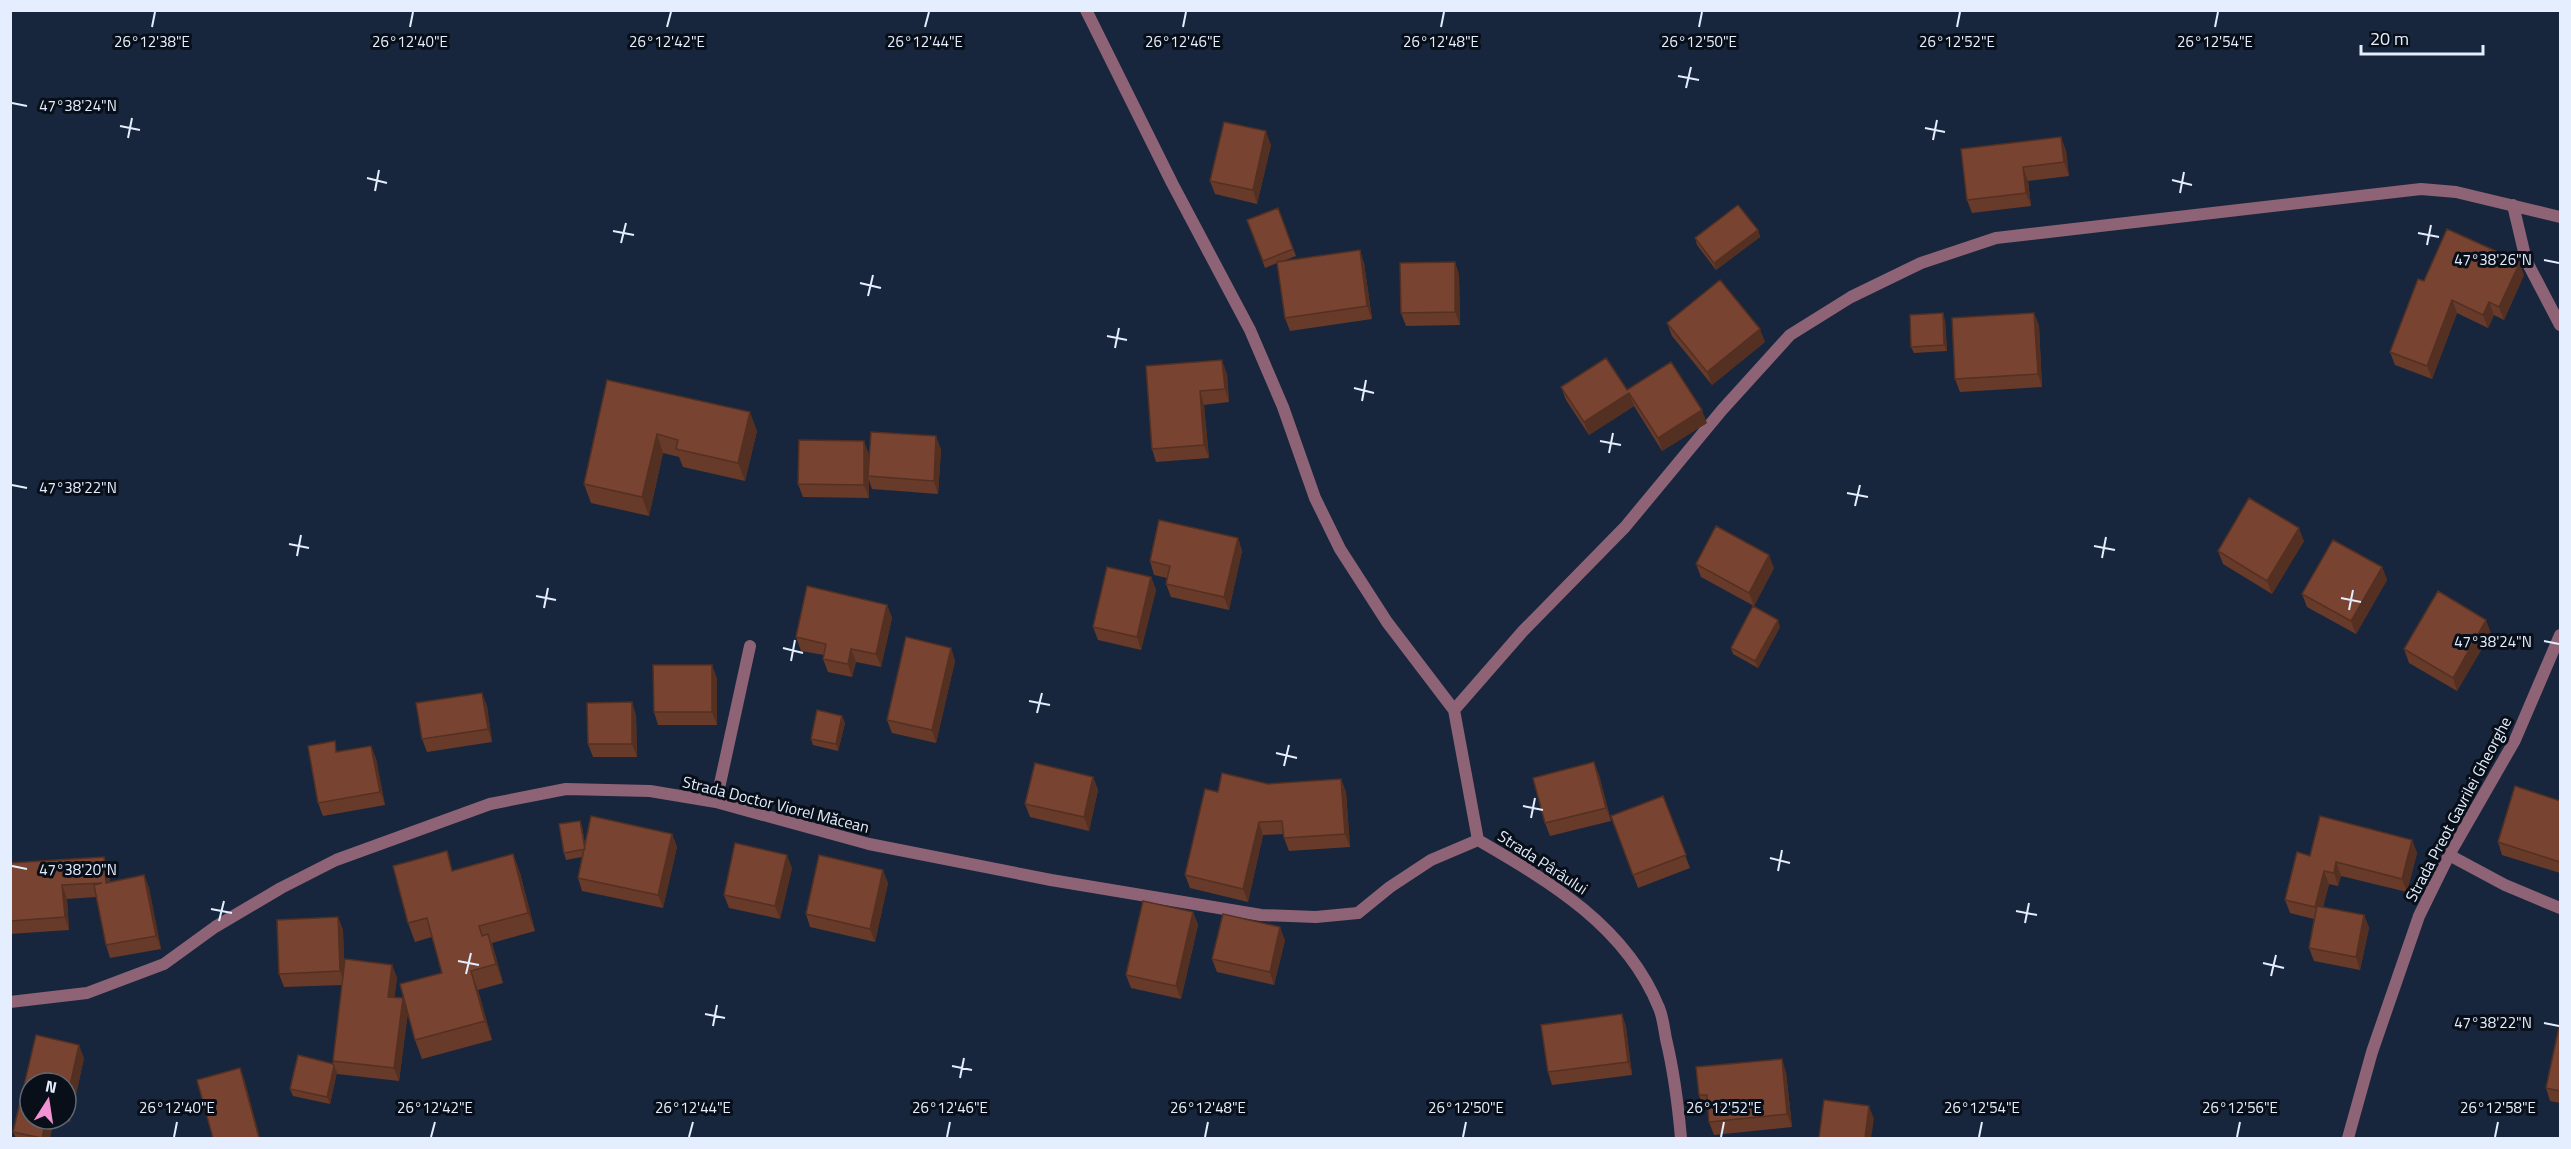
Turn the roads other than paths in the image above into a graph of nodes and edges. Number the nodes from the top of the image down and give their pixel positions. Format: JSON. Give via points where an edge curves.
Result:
{"nodes":[{"id":1,"x":1086,"y":10,"type":"edge"},
{"id":2,"x":2513,"y":205,"type":"junction"},
{"id":3,"x":2560,"y":217,"type":"edge"},
{"id":4,"x":2560,"y":325,"type":"edge"},
{"id":5,"x":2560,"y":634,"type":"edge"},
{"id":6,"x":750,"y":646,"type":"dead end"},
{"id":7,"x":1454,"y":710,"type":"junction"},
{"id":8,"x":716,"y":802,"type":"junction"},
{"id":9,"x":1478,"y":840,"type":"junction"},
{"id":10,"x":2450,"y":855,"type":"junction"},
{"id":11,"x":2560,"y":908,"type":"edge"},
{"id":12,"x":10,"y":1002,"type":"edge"},
{"id":13,"x":1681,"y":1138,"type":"edge"},
{"id":14,"x":2348,"y":1138,"type":"edge"}],
"edges":[{"from":1,"to":7,"type":"street","via":[[1250,330],[1315,498],[1340,549],[1387,622]]},
{"from":2,"to":3,"type":"street"},
{"from":2,"to":4,"type":"street","via":[[2526,260]]},
{"from":2,"to":7,"type":"street","via":[[2456,192],[2421,189],[1996,238],[1921,263],[1851,297],[1790,335],[1625,527],[1523,631]]},
{"from":5,"to":10,"type":"street","name":"Strada Preot Gavrilei Gheorghe","via":[[2515,740]]},
{"from":6,"to":8,"type":"street"},
{"from":7,"to":9,"type":"street"},
{"from":8,"to":9,"type":"street","name":"Strada Doctor Viorel Măcean","via":[[869,844],[1261,915],[1316,917],[1358,912],[1431,860]]},
{"from":8,"to":12,"type":"street","name":"Strada Doctor Viorel Măcean","via":[[651,791],[566,789],[489,804],[336,860],[215,927],[164,964],[87,993]]},
{"from":9,"to":13,"type":"street","name":"Strada Pârâului","via":[[1558,888],[1593,915],[1632,958],[1660,1008],[1677,1087]]},
{"from":10,"to":11,"type":"street","via":[[2505,885]]},
{"from":10,"to":14,"type":"street","name":"Strada Preot Gavrilei Gheorghe","via":[[2419,916],[2372,1052]]}]}
